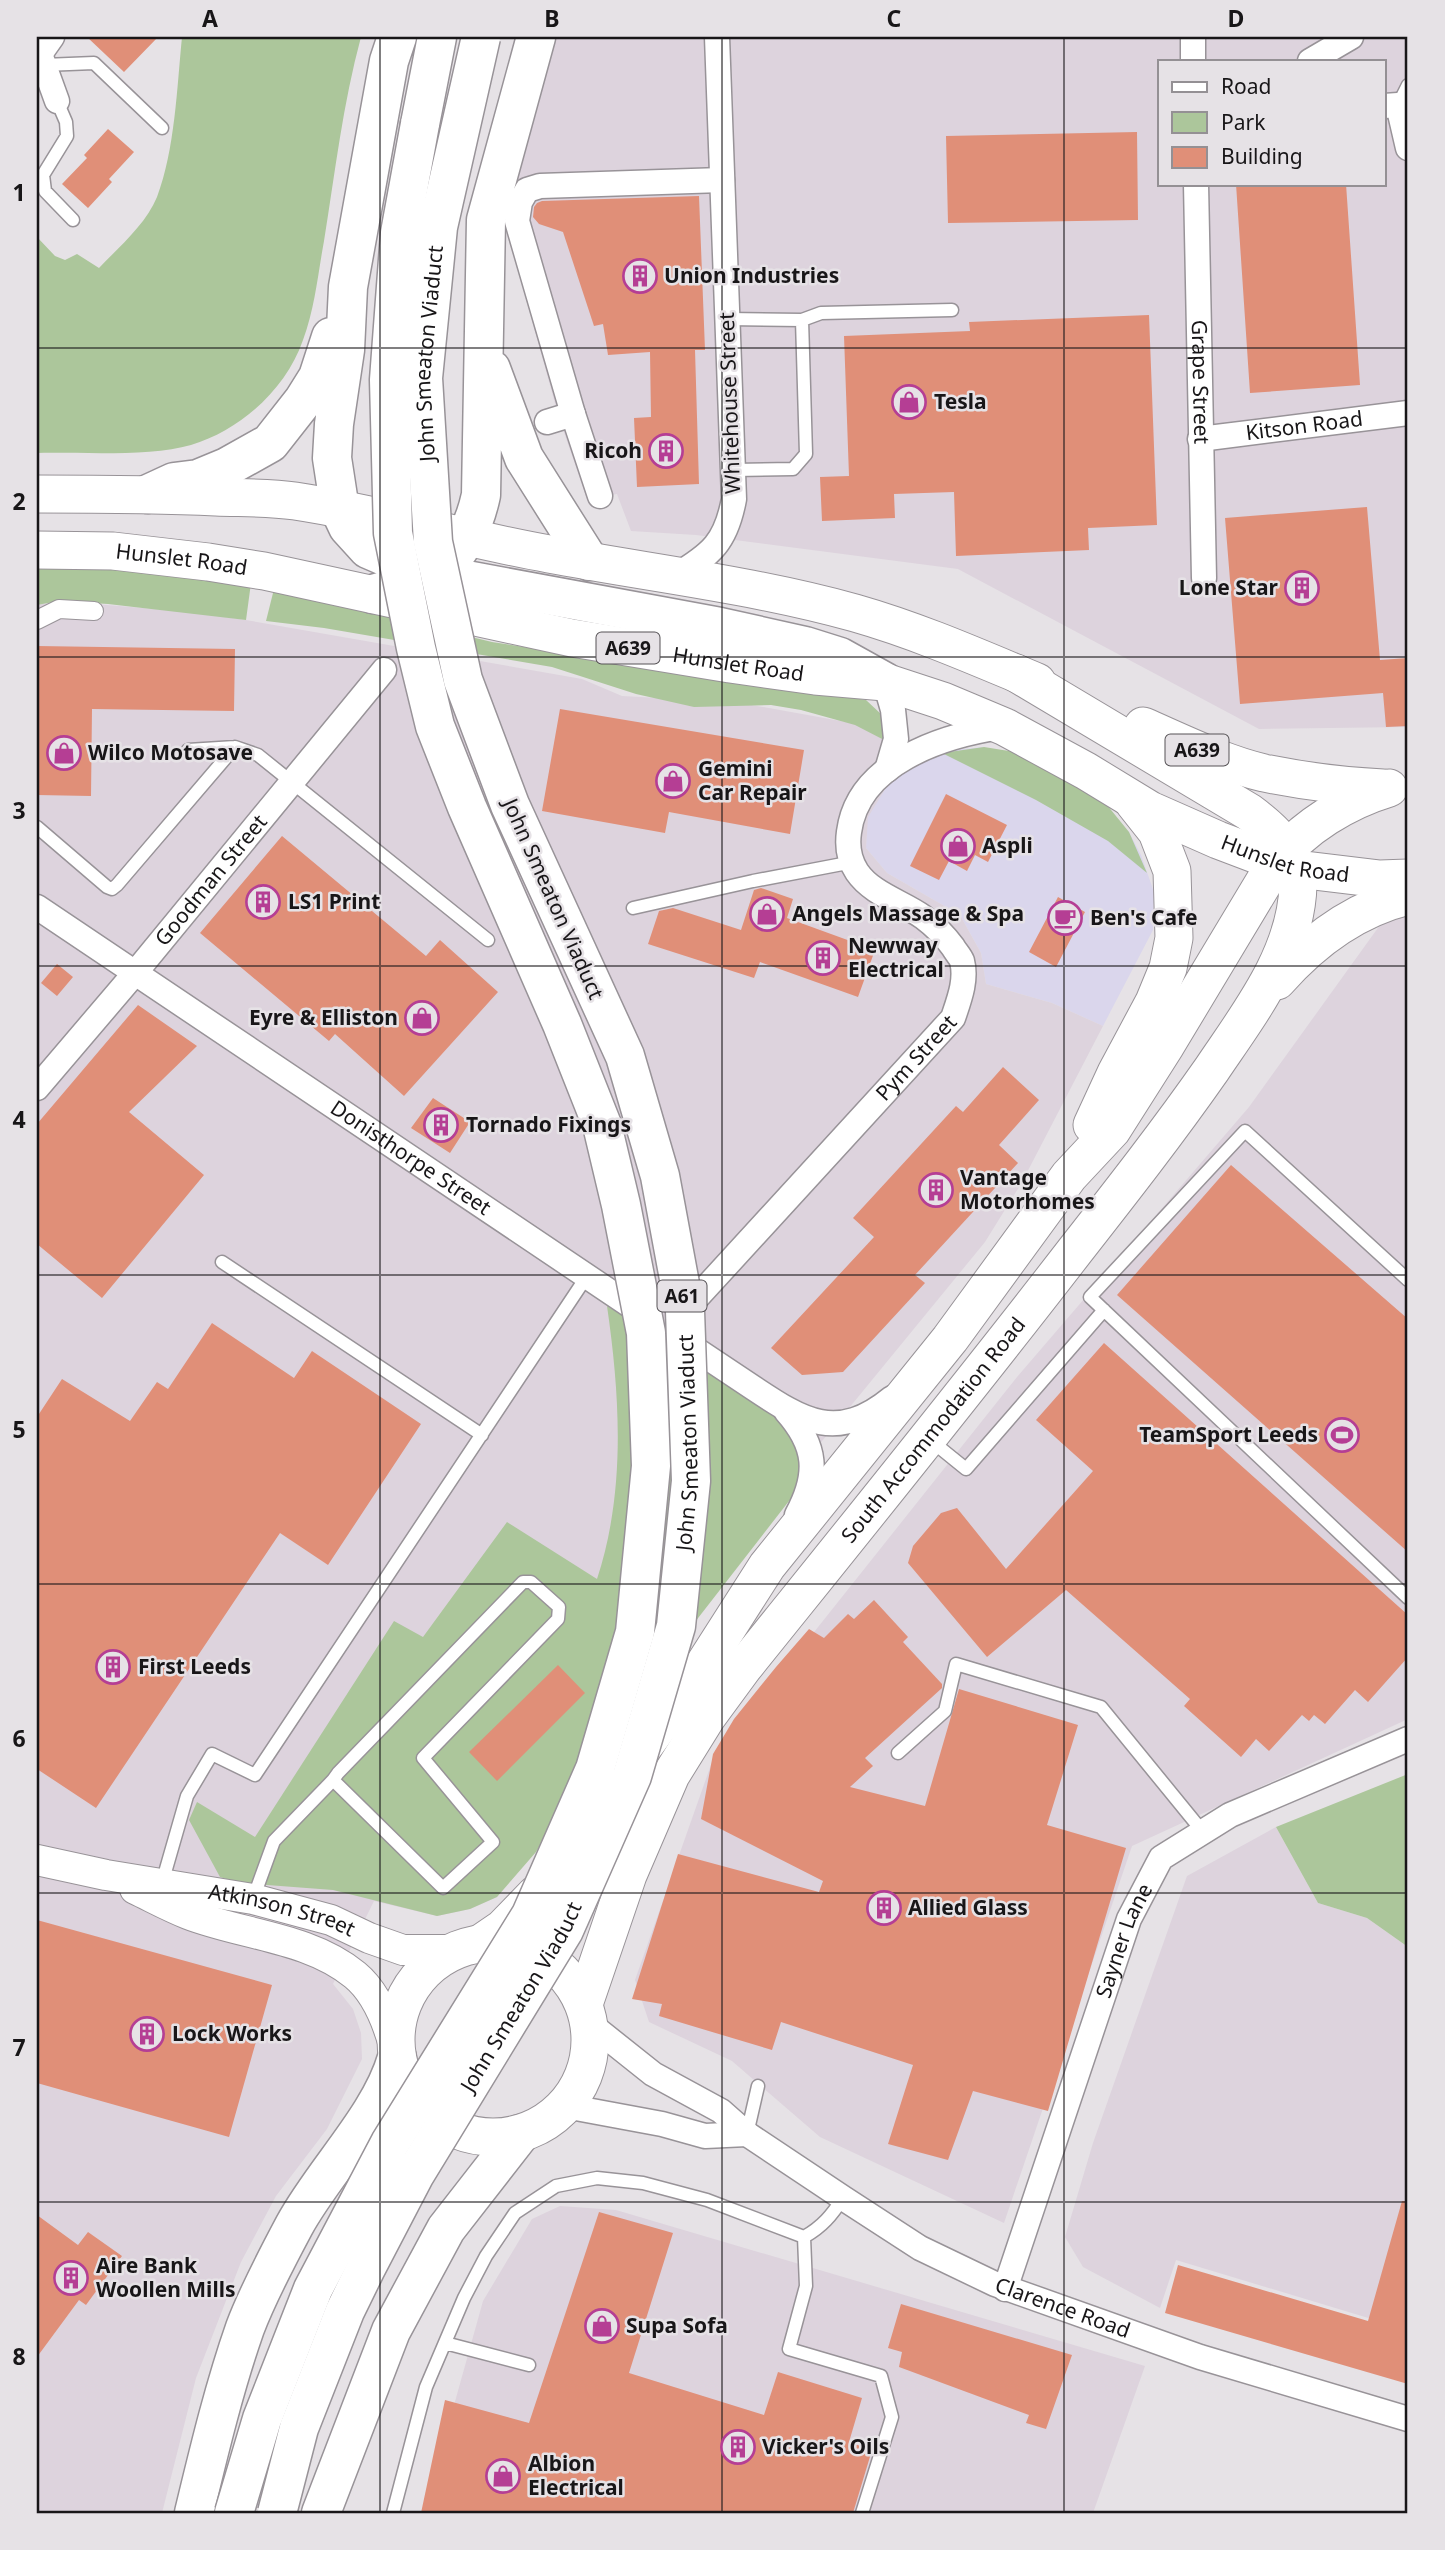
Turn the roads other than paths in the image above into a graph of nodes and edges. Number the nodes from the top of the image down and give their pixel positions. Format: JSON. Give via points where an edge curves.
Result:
{"nodes":[{"id":1,"x":397,"y":37,"type":"edge"},
{"id":2,"x":437,"y":37,"type":"edge"},
{"id":3,"x":481,"y":37,"type":"edge"},
{"id":4,"x":536,"y":37,"type":"edge"},
{"id":5,"x":717,"y":37,"type":"edge"},
{"id":6,"x":1193,"y":37,"type":"edge"},
{"id":7,"x":1351,"y":37,"type":"edge"},
{"id":8,"x":43,"y":52,"type":"edge"},
{"id":9,"x":1194,"y":60,"type":"edge"},
{"id":10,"x":1312,"y":60,"type":"edge"},
{"id":11,"x":1397,"y":99,"type":"edge"},
{"id":12,"x":57,"y":101,"type":"joint"},
{"id":13,"x":162,"y":128,"type":"dead end"},
{"id":14,"x":1408,"y":148,"type":"edge"},
{"id":15,"x":722,"y":180,"type":"junction"},
{"id":16,"x":1196,"y":186,"type":"edge"},
{"id":17,"x":72,"y":220,"type":"dead end"},
{"id":18,"x":348,"y":288,"type":"junction"},
{"id":19,"x":952,"y":310,"type":"dead end"},
{"id":20,"x":727,"y":319,"type":"junction"},
{"id":21,"x":802,"y":320,"type":"junction"},
{"id":22,"x":483,"y":347,"type":"junction"},
{"id":23,"x":1408,"y":413,"type":"edge"},
{"id":24,"x":573,"y":414,"type":"junction"},
{"id":25,"x":547,"y":422,"type":"dead end"},
{"id":26,"x":1200,"y":439,"type":"junction"},
{"id":27,"x":734,"y":470,"type":"junction"},
{"id":28,"x":37,"y":494,"type":"edge"},
{"id":29,"x":148,"y":494,"type":"junction"},
{"id":30,"x":600,"y":496,"type":"dead end"},
{"id":31,"x":340,"y":510,"type":"junction"},
{"id":32,"x":466,"y":537,"type":"junction"},
{"id":33,"x":37,"y":550,"type":"edge"},
{"id":34,"x":590,"y":561,"type":"junction"},
{"id":35,"x":435,"y":574,"type":"junction"},
{"id":36,"x":675,"y":576,"type":"junction"},
{"id":37,"x":1204,"y":578,"type":"dead end"},
{"id":38,"x":373,"y":594,"type":"junction"},
{"id":39,"x":94,"y":611,"type":"dead end"},
{"id":40,"x":37,"y":620,"type":"edge"},
{"id":41,"x":384,"y":670,"type":"dead end"},
{"id":42,"x":1016,"y":673,"type":"junction"},
{"id":43,"x":885,"y":682,"type":"junction"},
{"id":44,"x":1005,"y":727,"type":"junction"},
{"id":45,"x":235,"y":747,"type":"junction"},
{"id":46,"x":188,"y":750,"type":"dead end"},
{"id":47,"x":887,"y":770,"type":"junction"},
{"id":48,"x":290,"y":784,"type":"junction"},
{"id":49,"x":1399,"y":788,"type":"edge"},
{"id":50,"x":1131,"y":800,"type":"junction"},
{"id":51,"x":37,"y":827,"type":"edge"},
{"id":52,"x":1286,"y":860,"type":"junction"},
{"id":53,"x":853,"y":862,"type":"junction"},
{"id":54,"x":1408,"y":878,"type":"edge"},
{"id":55,"x":1408,"y":896,"type":"edge"},
{"id":56,"x":37,"y":907,"type":"edge"},
{"id":57,"x":633,"y":908,"type":"dead end"},
{"id":58,"x":488,"y":940,"type":"dead end"},
{"id":59,"x":135,"y":973,"type":"junction"},
{"id":60,"x":1254,"y":1008,"type":"junction"},
{"id":61,"x":37,"y":1088,"type":"edge"},
{"id":62,"x":1069,"y":1176,"type":"junction"},
{"id":63,"x":222,"y":1262,"type":"dead end"},
{"id":64,"x":587,"y":1276,"type":"junction"},
{"id":65,"x":1408,"y":1280,"type":"edge"},
{"id":66,"x":1104,"y":1310,"type":"junction"},
{"id":67,"x":667,"y":1330,"type":"junction"},
{"id":68,"x":931,"y":1362,"type":"junction"},
{"id":69,"x":784,"y":1408,"type":"junction"},
{"id":70,"x":482,"y":1435,"type":"junction"},
{"id":71,"x":929,"y":1439,"type":"junction"},
{"id":72,"x":767,"y":1566,"type":"junction"},
{"id":73,"x":1408,"y":1598,"type":"edge"},
{"id":74,"x":1408,"y":1739,"type":"edge"},
{"id":75,"x":898,"y":1753,"type":"dead end"},
{"id":76,"x":333,"y":1780,"type":"junction"},
{"id":77,"x":1203,"y":1832,"type":"junction"},
{"id":78,"x":37,"y":1860,"type":"edge"},
{"id":79,"x":106,"y":1875,"type":"junction"},
{"id":80,"x":162,"y":1883,"type":"junction"},
{"id":81,"x":253,"y":1899,"type":"junction"},
{"id":82,"x":468,"y":1946,"type":"junction"},
{"id":83,"x":586,"y":2014,"type":"junction"},
{"id":84,"x":396,"y":2054,"type":"junction"},
{"id":85,"x":758,"y":2086,"type":"dead end"},
{"id":86,"x":565,"y":2106,"type":"junction"},
{"id":87,"x":520,"y":2134,"type":"junction"},
{"id":88,"x":747,"y":2134,"type":"junction"},
{"id":89,"x":843,"y":2198,"type":"junction"},
{"id":90,"x":804,"y":2237,"type":"junction"},
{"id":91,"x":1005,"y":2289,"type":"junction"},
{"id":92,"x":445,"y":2343,"type":"junction"},
{"id":93,"x":528,"y":2365,"type":"dead end"},
{"id":94,"x":1408,"y":2419,"type":"edge"},
{"id":95,"x":194,"y":2513,"type":"edge"},
{"id":96,"x":234,"y":2513,"type":"edge"},
{"id":97,"x":278,"y":2513,"type":"edge"},
{"id":98,"x":321,"y":2513,"type":"edge"},
{"id":99,"x":393,"y":2513,"type":"edge"},
{"id":100,"x":862,"y":2513,"type":"edge"}],
"edges":[{"from":1,"to":18,"type":"highway"},
{"from":2,"to":96,"type":"highway","name":"John Smeaton Viaduct","number":"A61","bridge":true,"via":[[400,233],[389,380],[393,533],[435,726],[602,1125],[646,1333],[651,1466],[635,1632],[595,1769],[531,1915],[390,2143],[313,2289],[262,2419]]},
{"from":3,"to":97,"type":"highway","name":"John Smeaton Viaduct","number":"A61","bridge":true,"via":[[438,226],[423,378],[433,542],[463,680],[510,805],[625,1056],[660,1176],[685,1311],[691,1480],[676,1626],[632,1776],[564,1930],[415,2174],[345,2311],[299,2428]]},
{"from":4,"to":22,"type":"highway","via":[[486,220]]},
{"from":5,"to":15,"type":"street","name":"Whitehouse Street"},
{"from":6,"to":9,"type":"street"},
{"from":7,"to":10,"type":"street"},
{"from":8,"to":12,"type":"street"},
{"from":8,"to":13,"type":"lane","via":[[94,63]]},
{"from":11,"to":14,"type":"street"},
{"from":12,"to":17,"type":"lane","via":[[67,135],[43,175],[45,191]]},
{"from":15,"to":20,"type":"street","name":"Whitehouse Street"},
{"from":15,"to":24,"type":"street","via":[[527,190],[517,221]]},
{"from":16,"to":26,"type":"street","name":"Grape Street"},
{"from":18,"to":29,"type":"highway","via":[[318,377],[270,443],[227,467]]},
{"from":18,"to":31,"type":"highway","via":[[332,458]]},
{"from":19,"to":21,"type":"lane","via":[[821,313]]},
{"from":20,"to":21,"type":"lane"},
{"from":20,"to":27,"type":"street","name":"Whitehouse Street"},
{"from":21,"to":27,"type":"lane","via":[[806,454],[793,469]]},
{"from":22,"to":32,"type":"highway","via":[[481,495]]},
{"from":22,"to":34,"type":"highway","via":[[524,458]]},
{"from":23,"to":26,"type":"street","name":"Kitson Road"},
{"from":24,"to":25,"type":"street"},
{"from":24,"to":30,"type":"street"},
{"from":26,"to":37,"type":"street","name":"Grape Street"},
{"from":27,"to":36,"type":"street","name":"Whitehouse Street","via":[[729,523],[715,549]]},
{"from":28,"to":29,"type":"main road","number":"A639"},
{"from":29,"to":31,"type":"main road","number":"A639","via":[[293,501]]},
{"from":31,"to":32,"type":"main road","number":"A639"},
{"from":31,"to":35,"type":"highway","via":[[368,549]]},
{"from":32,"to":34,"type":"main road","number":"A639"},
{"from":32,"to":35,"type":"highway"},
{"from":33,"to":38,"type":"main road","name":"Hunslet Road","number":"A639","via":[[167,556]]},
{"from":34,"to":36,"type":"main road","number":"A639"},
{"from":35,"to":38,"type":"highway"},
{"from":35,"to":43,"type":"highway","via":[[805,646],[840,657]]},
{"from":36,"to":42,"type":"main road","number":"A639","via":[[853,612],[925,635]]},
{"from":38,"to":43,"type":"main road","name":"Hunslet Road","number":"A639","via":[[607,644],[815,676]]},
{"from":39,"to":40,"type":"street","via":[[59,609]]},
{"from":41,"to":48,"type":"street","name":"Goodman Street"},
{"from":42,"to":49,"type":"main road","number":"A639","via":[[1262,772],[1350,786]]},
{"from":42,"to":52,"type":"main road","via":[[1249,812],[1265,824]]},
{"from":43,"to":44,"type":"main road","name":"Hunslet Road","number":"A639"},
{"from":43,"to":47,"type":"street","via":[[896,739]]},
{"from":44,"to":47,"type":"street","via":[[948,739]]},
{"from":44,"to":50,"type":"main road","name":"Hunslet Road","number":"A639"},
{"from":45,"to":46,"type":"lane"},
{"from":45,"to":48,"type":"lane","via":[[258,755]]},
{"from":45,"to":51,"type":"lane","via":[[112,889]]},
{"from":47,"to":53,"type":"street","via":[[851,816],[847,846]]},
{"from":48,"to":58,"type":"lane"},
{"from":48,"to":59,"type":"street","name":"Goodman Street"},
{"from":49,"to":52,"type":"main road","via":[[1353,802],[1321,821]]},
{"from":50,"to":52,"type":"main road","name":"Hunslet Road","number":"A639","via":[[1217,840]]},
{"from":50,"to":62,"type":"main road","via":[[1157,832],[1172,871],[1174,938],[1154,1002]]},
{"from":52,"to":54,"type":"main road","name":"Hunslet Road","number":"A639","via":[[1380,879]]},
{"from":52,"to":60,"type":"main road","name":"South Accommodation Road","via":[[1296,905],[1284,950]]},
{"from":52,"to":62,"type":"main road","name":"South Accommodation Road","via":[[1112,1130]]},
{"from":53,"to":57,"type":"lane"},
{"from":53,"to":67,"type":"street","name":"Pym Street","via":[[858,874],[880,892],[944,935],[962,960],[962,991],[953,1018]]},
{"from":55,"to":60,"type":"main road","via":[[1371,907],[1318,941]]},
{"from":56,"to":59,"type":"street","name":"Donisthorpe Street"},
{"from":59,"to":61,"type":"street","name":"Goodman Street"},
{"from":59,"to":64,"type":"street","name":"Donisthorpe Street"},
{"from":60,"to":71,"type":"main road","name":"South Accommodation Road","via":[[1181,1113]]},
{"from":62,"to":68,"type":"main road","name":"South Accommodation Road"},
{"from":63,"to":70,"type":"lane"},
{"from":64,"to":67,"type":"street","name":"Donisthorpe Street"},
{"from":64,"to":70,"type":"lane"},
{"from":65,"to":66,"type":"lane","via":[[1245,1131],[1090,1297]]},
{"from":66,"to":71,"type":"lane","via":[[966,1469]]},
{"from":66,"to":73,"type":"lane"},
{"from":67,"to":69,"type":"street","name":"Donisthorpe Street"},
{"from":68,"to":69,"type":"street","name":"Donisthorpe Street","via":[[887,1402],[854,1421],[815,1423]]},
{"from":68,"to":72,"type":"main road","name":"South Accommodation Road"},
{"from":69,"to":72,"type":"street","name":"Donisthorpe Street","via":[[806,1437],[813,1468],[800,1510]]},
{"from":70,"to":80,"type":"lane","via":[[255,1775],[212,1754],[187,1796]]},
{"from":71,"to":83,"type":"main road","name":"South Accommodation Road","via":[[743,1668],[688,1746],[628,1875]]},
{"from":72,"to":82,"type":"main road","name":"South Accommodation Road","via":[[705,1663],[558,1866],[524,1909]]},
{"from":74,"to":77,"type":"street","name":"Sayner Lane","via":[[1230,1815]]},
{"from":75,"to":77,"type":"lane","via":[[945,1711],[956,1664],[1101,1707]]},
{"from":76,"to":76,"type":"lane","via":[[443,1888],[493,1842],[422,1758],[558,1619],[559,1607],[531,1582],[523,1582]]},
{"from":76,"to":81,"type":"lane","via":[[274,1841]]},
{"from":77,"to":91,"type":"street","name":"Sayner Lane","via":[[1161,1858],[1129,1919]]},
{"from":78,"to":79,"type":"street","name":"Atkinson Street"},
{"from":79,"to":80,"type":"street","name":"Atkinson Street"},
{"from":79,"to":84,"type":"street","name":"Atkinson Street","via":[[188,1914],[308,1949],[355,1975],[388,2024]]},
{"from":80,"to":81,"type":"street","name":"Atkinson Street"},
{"from":81,"to":82,"type":"street","name":"Atkinson Street","via":[[331,1920],[402,1950]]},
{"from":82,"to":83,"type":"main road","via":[[508,1943],[539,1954],[574,1986]]},
{"from":82,"to":84,"type":"main road","name":"South Accommodation Road","via":[[429,1965],[407,1992],[396,2026]]},
{"from":83,"to":86,"type":"main road","name":"South Accommodation Road","via":[[589,2055],[579,2085]]},
{"from":83,"to":88,"type":"street","name":"Clarence Road","via":[[653,2074],[721,2111]]},
{"from":84,"to":87,"type":"main road","name":"South Accommodation Road","via":[[414,2098],[435,2119],[462,2133],[490,2137]]},
{"from":84,"to":95,"type":"highway","via":[[391,2078],[295,2224],[246,2325]]},
{"from":85,"to":88,"type":"lane"},
{"from":86,"to":87,"type":"main road","name":"South Accommodation Road","via":[[546,2122]]},
{"from":86,"to":88,"type":"street","via":[[705,2136]]},
{"from":87,"to":98,"type":"highway","via":[[446,2229],[391,2331]]},
{"from":88,"to":89,"type":"street","name":"Clarence Road"},
{"from":89,"to":90,"type":"lane","via":[[820,2228]]},
{"from":89,"to":91,"type":"street","name":"Clarence Road","via":[[920,2248]]},
{"from":90,"to":92,"type":"lane","via":[[707,2200],[643,2183],[597,2178],[556,2186],[514,2213],[486,2256]]},
{"from":90,"to":100,"type":"lane","via":[[806,2286],[789,2349],[881,2376],[892,2417]]},
{"from":91,"to":94,"type":"street","name":"Clarence Road","via":[[1200,2357]]},
{"from":92,"to":93,"type":"lane"},
{"from":92,"to":99,"type":"lane","via":[[426,2387]]}]}
